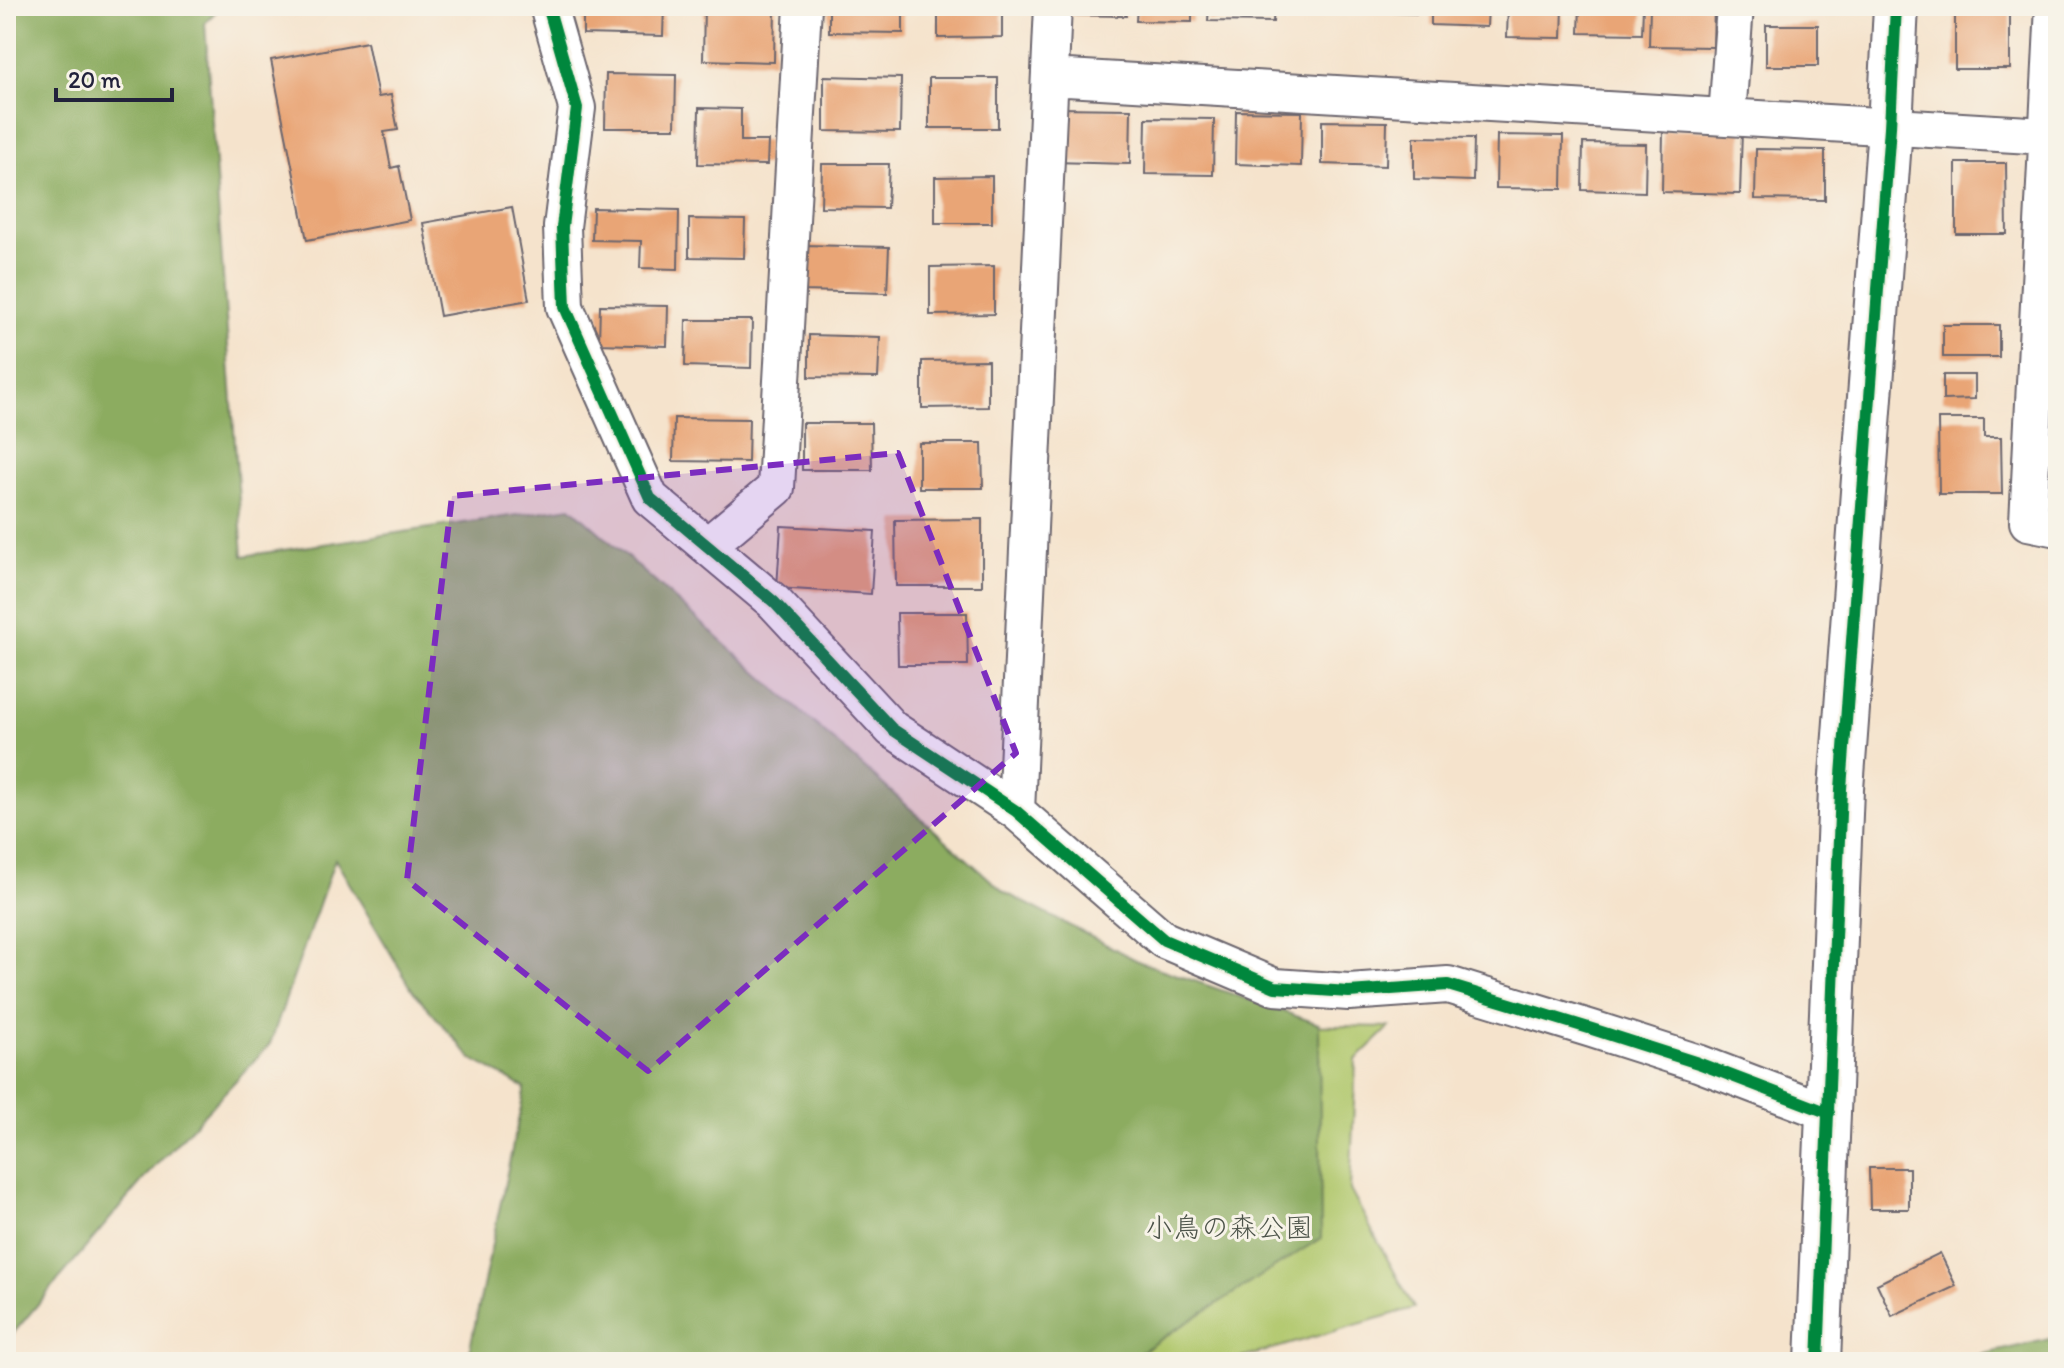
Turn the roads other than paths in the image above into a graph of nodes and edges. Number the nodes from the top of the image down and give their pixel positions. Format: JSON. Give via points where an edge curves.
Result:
{"nodes":[{"id":1,"x":548,"y":6,"type":"edge"},
{"id":2,"x":803,"y":6,"type":"edge"},
{"id":3,"x":1053,"y":6,"type":"edge"},
{"id":4,"x":1735,"y":6,"type":"edge"},
{"id":5,"x":1896,"y":6,"type":"edge"},
{"id":6,"x":2054,"y":6,"type":"edge"},
{"id":7,"x":1050,"y":77,"type":"junction"},
{"id":8,"x":1727,"y":117,"type":"junction"},
{"id":9,"x":1890,"y":127,"type":"junction"},
{"id":10,"x":2053,"y":136,"type":"edge"},
{"id":11,"x":2058,"y":528,"type":"edge"},
{"id":12,"x":707,"y":546,"type":"junction"},
{"id":13,"x":1016,"y":811,"type":"junction"},
{"id":14,"x":1829,"y":1113,"type":"junction"},
{"id":15,"x":1818,"y":1362,"type":"edge"}],
"edges":[{"from":1,"to":12,"type":"street","via":[[577,108],[562,227],[565,307],[650,498]]},
{"from":2,"to":12,"type":"street","via":[[776,488]]},
{"from":3,"to":7,"type":"street"},
{"from":4,"to":8,"type":"street"},
{"from":5,"to":9,"type":"street"},
{"from":6,"to":10,"type":"street"},
{"from":7,"to":8,"type":"street"},
{"from":7,"to":13,"type":"street"},
{"from":8,"to":9,"type":"street"},
{"from":9,"to":10,"type":"street"},
{"from":9,"to":14,"type":"street","via":[[1841,789]]},
{"from":10,"to":11,"type":"street","via":[[2028,522]]},
{"from":12,"to":13,"type":"street","via":[[774,602],[892,729]]},
{"from":13,"to":14,"type":"street","via":[[1164,940],[1275,987],[1349,992],[1448,985],[1698,1063]]},
{"from":14,"to":15,"type":"street"}]}
